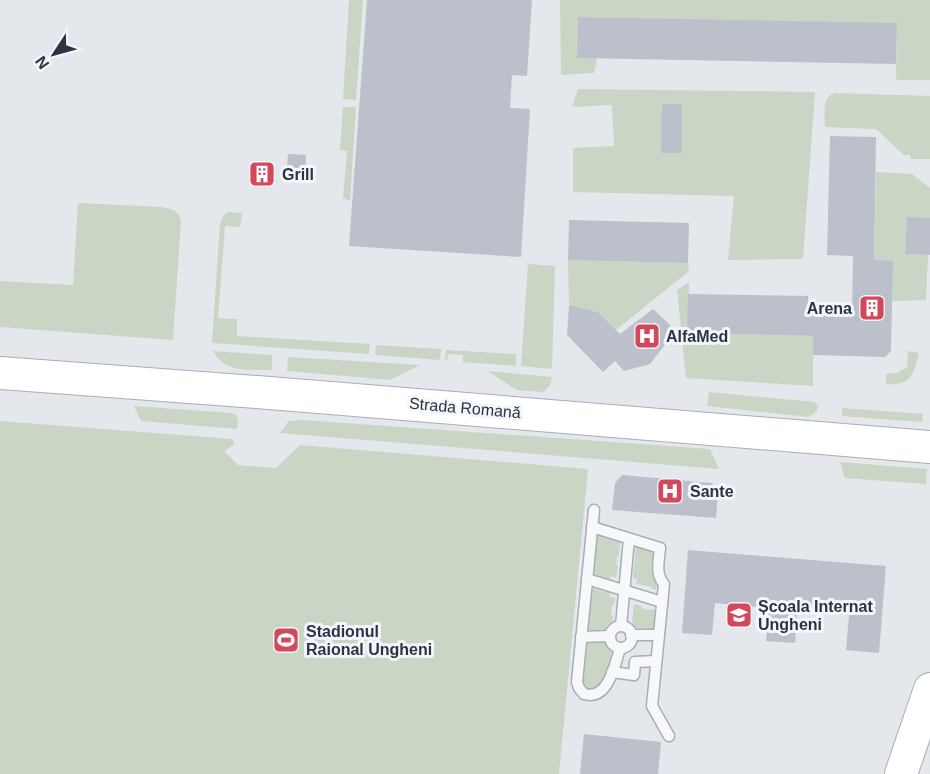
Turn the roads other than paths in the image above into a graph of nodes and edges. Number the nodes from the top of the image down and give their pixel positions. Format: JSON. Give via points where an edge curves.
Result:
{"nodes":[{"id":1,"x":0,"y":373,"type":"edge"},
{"id":2,"x":930,"y":447,"type":"edge"},
{"id":3,"x":594,"y":510,"type":"dead end"},
{"id":4,"x":592,"y":528,"type":"junction"},
{"id":5,"x":629,"y":539,"type":"junction"},
{"id":6,"x":587,"y":579,"type":"junction"},
{"id":7,"x":625,"y":591,"type":"junction"},
{"id":8,"x":662,"y":603,"type":"junction"},
{"id":9,"x":621,"y":626,"type":"junction"},
{"id":10,"x":631,"y":635,"type":"junction"},
{"id":11,"x":659,"y":635,"type":"junction"},
{"id":12,"x":581,"y":636,"type":"junction"},
{"id":13,"x":610,"y":636,"type":"junction"},
{"id":14,"x":620,"y":648,"type":"junction"},
{"id":15,"x":657,"y":661,"type":"junction"},
{"id":16,"x":612,"y":672,"type":"junction"},
{"id":17,"x":930,"y":689,"type":"edge"},
{"id":18,"x":669,"y":736,"type":"dead end"},
{"id":19,"x":902,"y":774,"type":"edge"}],
"edges":[{"from":1,"to":2,"type":"main road","name":"Strada Romană"},
{"from":3,"to":4,"type":"lane"},
{"from":4,"to":5,"type":"lane"},
{"from":4,"to":6,"type":"lane"},
{"from":5,"to":7,"type":"lane"},
{"from":5,"to":8,"type":"lane","via":[[660,548]]},
{"from":6,"to":7,"type":"lane"},
{"from":6,"to":12,"type":"lane"},
{"from":7,"to":8,"type":"lane"},
{"from":7,"to":9,"type":"lane"},
{"from":8,"to":11,"type":"lane"},
{"from":9,"to":10,"type":"lane"},
{"from":9,"to":13,"type":"lane"},
{"from":10,"to":11,"type":"lane"},
{"from":10,"to":14,"type":"lane","via":[[629,644]]},
{"from":11,"to":15,"type":"lane"},
{"from":12,"to":13,"type":"lane"},
{"from":12,"to":16,"type":"lane","via":[[577,682],[584,694],[595,695]]},
{"from":13,"to":14,"type":"lane"},
{"from":14,"to":16,"type":"lane"},
{"from":15,"to":16,"type":"lane","via":[[635,662],[634,675]]},
{"from":15,"to":18,"type":"lane","via":[[652,706]]},
{"from":17,"to":19,"type":"main road"}]}
